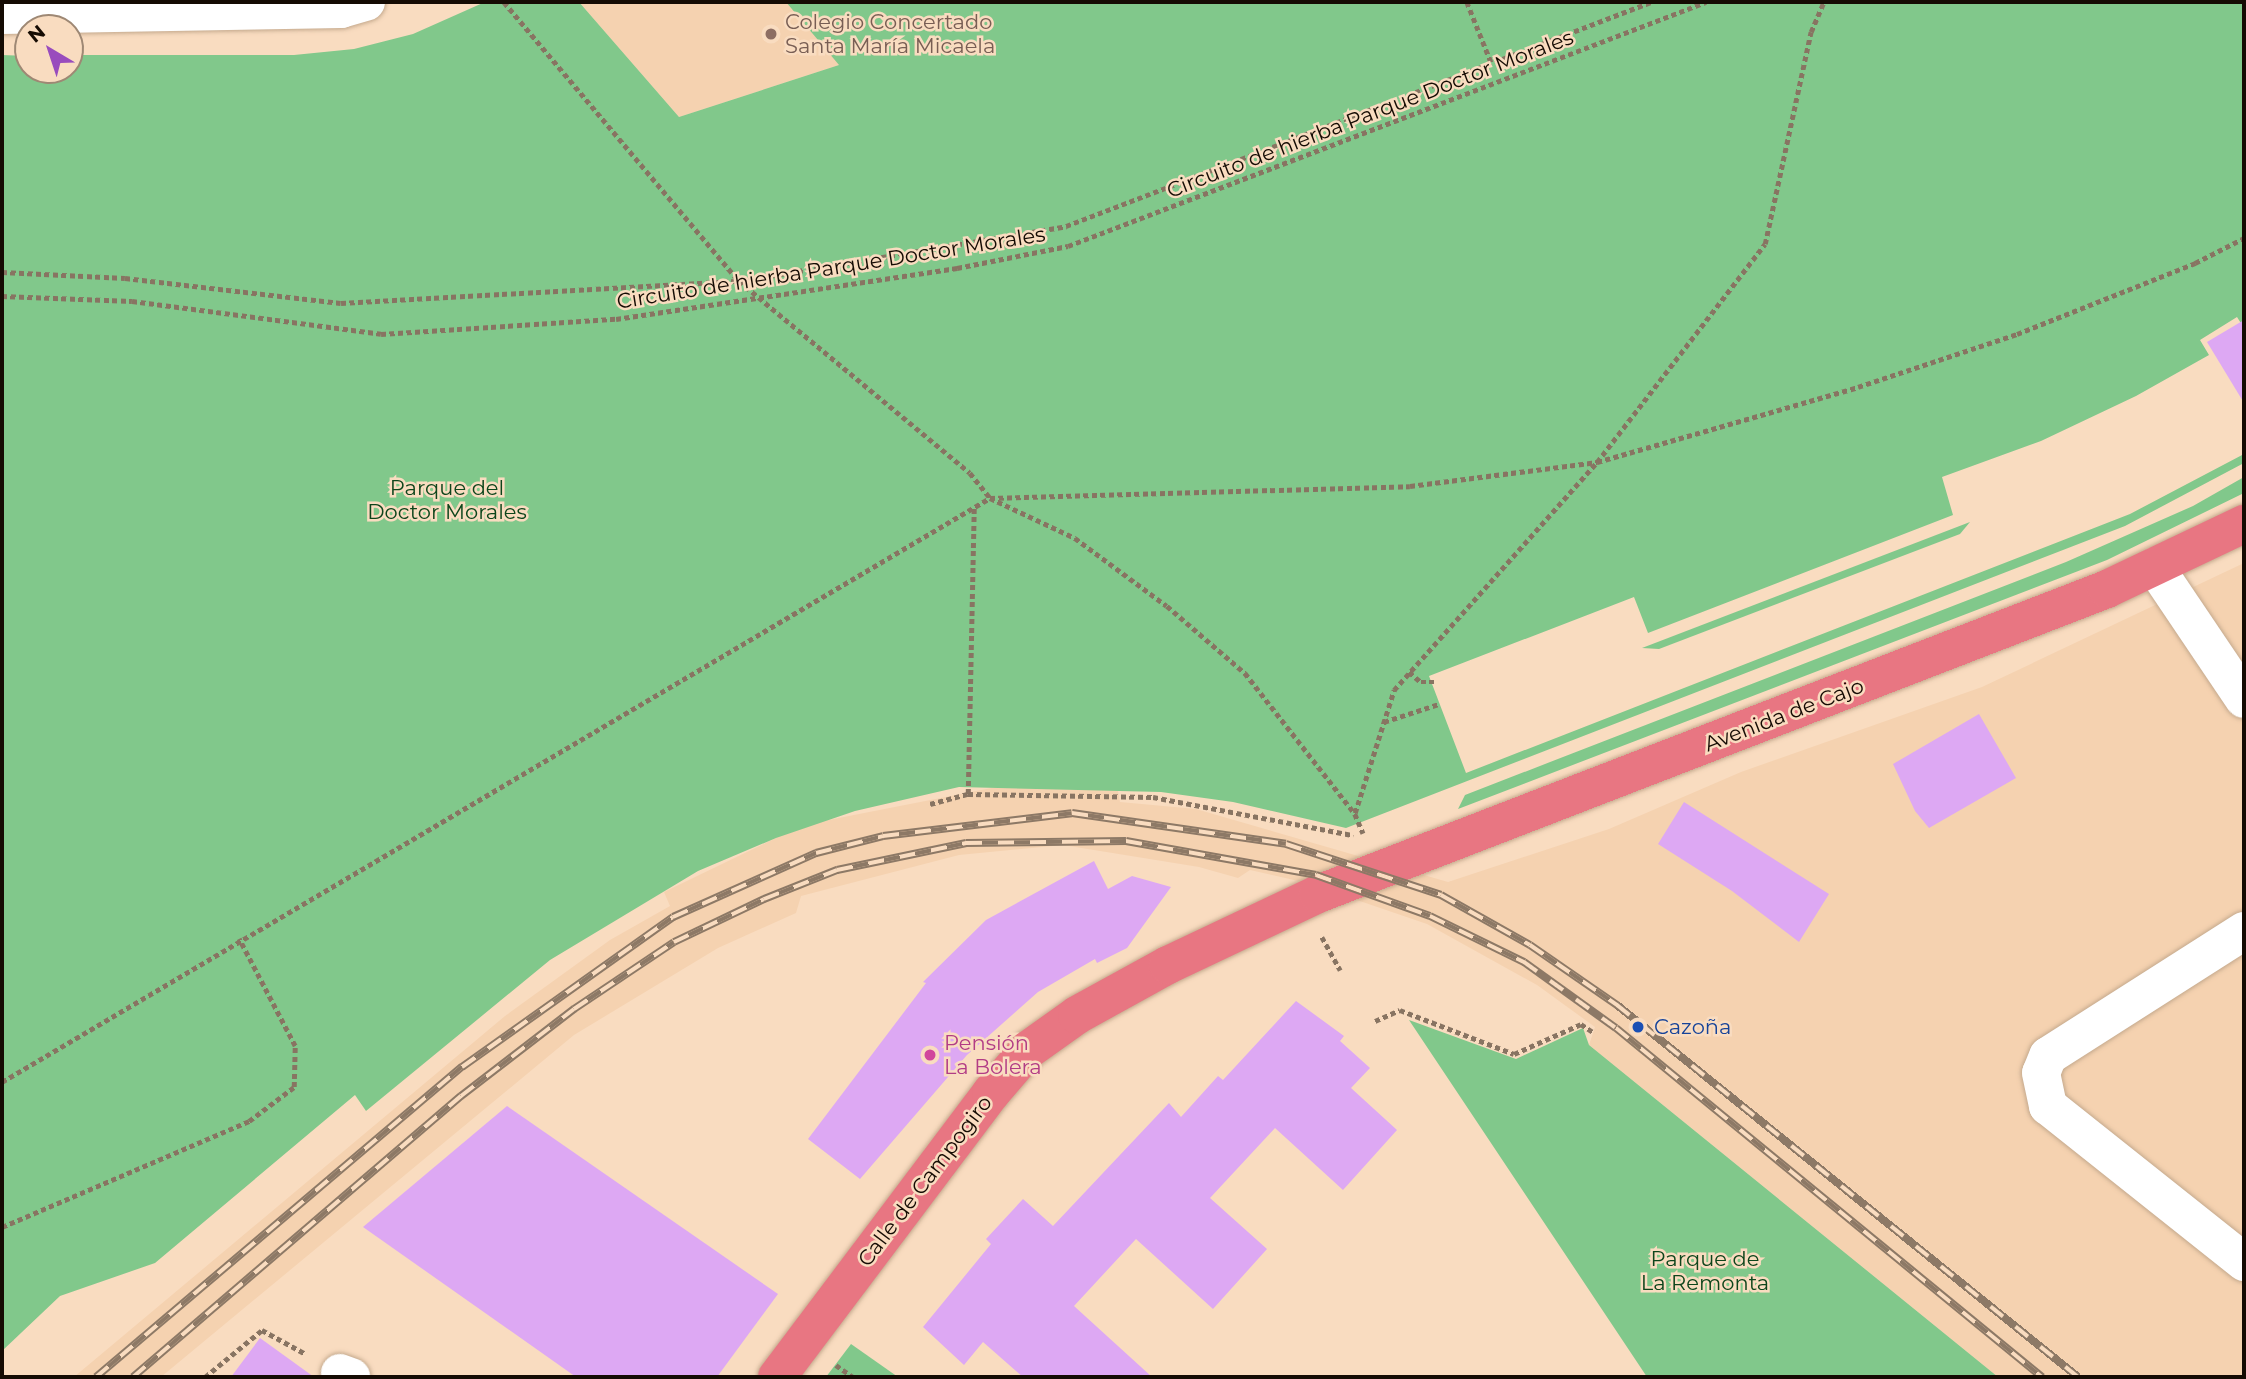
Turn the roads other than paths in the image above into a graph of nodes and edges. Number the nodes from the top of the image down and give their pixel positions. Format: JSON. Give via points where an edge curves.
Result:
{"nodes":[{"id":1,"x":366,"y":2,"type":"edge"},
{"id":2,"x":2,"y":15,"type":"edge"},
{"id":3,"x":2244,"y":524,"type":"edge"},
{"id":4,"x":2155,"y":567,"type":"junction"},
{"id":5,"x":2244,"y":699,"type":"edge"},
{"id":6,"x":1318,"y":894,"type":"joint"},
{"id":7,"x":2244,"y":931,"type":"edge"},
{"id":8,"x":2244,"y":1262,"type":"edge"},
{"id":9,"x":777,"y":1377,"type":"edge"}],
"edges":[{"from":1,"to":2,"type":"street","via":[[341,9]]},
{"from":3,"to":4,"type":"highway","name":"Avenida de Cajo"},
{"from":4,"to":5,"type":"street"},
{"from":4,"to":6,"type":"highway","name":"Avenida de Cajo"},
{"from":6,"to":9,"type":"highway","name":"Calle de Campogiro","via":[[1168,965],[1077,1015],[1028,1050]]},
{"from":7,"to":8,"type":"street","via":[[2048,1056],[2041,1073],[2048,1106]]}]}
